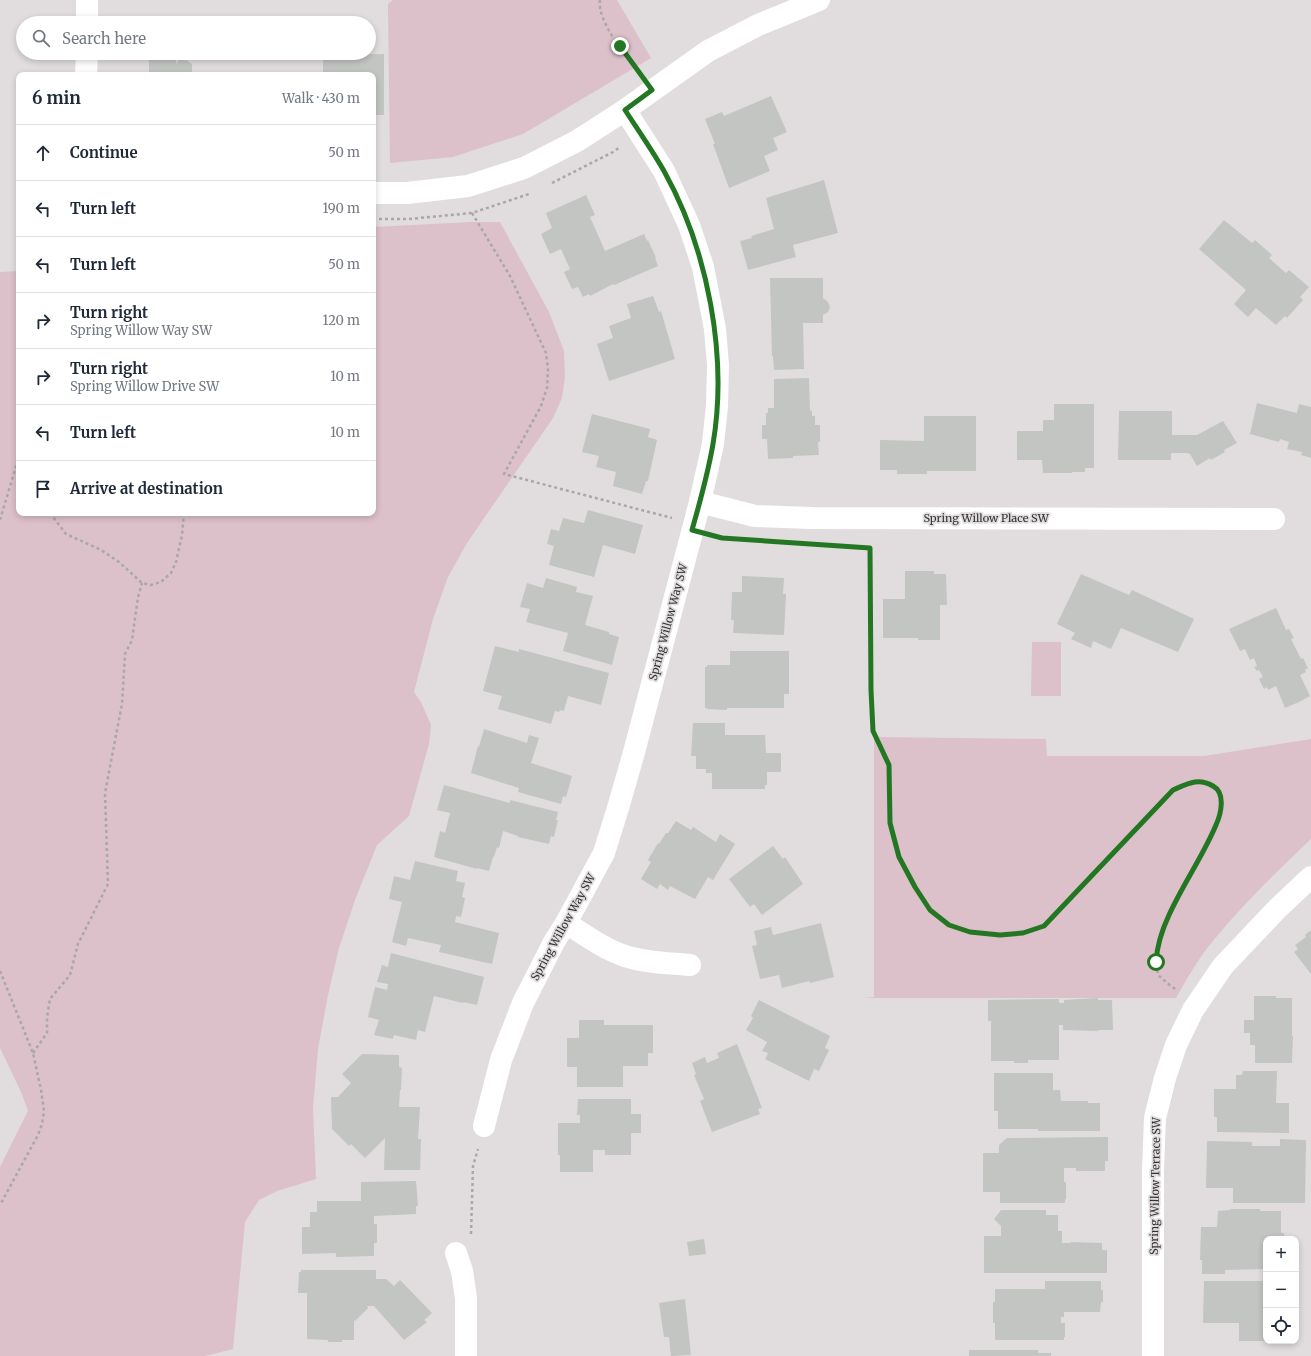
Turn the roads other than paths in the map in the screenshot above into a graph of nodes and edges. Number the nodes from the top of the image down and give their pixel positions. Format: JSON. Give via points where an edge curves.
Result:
{"nodes":[{"id":1,"x":87,"y":0,"type":"edge"},
{"id":2,"x":819,"y":0,"type":"edge"},
{"id":3,"x":87,"y":16,"type":"edge"},
{"id":4,"x":87,"y":60,"type":"edge"},
{"id":5,"x":86,"y":72,"type":"edge"},
{"id":6,"x":625,"y":110,"type":"junction"},
{"id":7,"x":376,"y":193,"type":"edge"},
{"id":8,"x":700,"y":502,"type":"junction"},
{"id":9,"x":1274,"y":519,"type":"dead end"},
{"id":10,"x":1311,"y":877,"type":"edge"},
{"id":11,"x":566,"y":922,"type":"junction"},
{"id":12,"x":690,"y":964,"type":"dead end"},
{"id":13,"x":484,"y":1126,"type":"road end"},
{"id":14,"x":456,"y":1253,"type":"dead end"},
{"id":15,"x":466,"y":1356,"type":"edge"},
{"id":16,"x":1153,"y":1356,"type":"edge"}],
"edges":[{"from":1,"to":3,"type":"street"},
{"from":2,"to":6,"type":"street","via":[[758,25],[708,51]]},
{"from":4,"to":5,"type":"street"},
{"from":6,"to":7,"type":"street","via":[[577,141],[524,168],[468,186],[407,193]]},
{"from":6,"to":8,"type":"street","name":"Spring Willow Way SW","via":[[674,191],[703,267],[709,297],[718,365],[717,406],[713,444]]},
{"from":8,"to":9,"type":"street","name":"Spring Willow Place SW","via":[[755,516],[811,518]]},
{"from":8,"to":11,"type":"street","name":"Spring Willow Way SW","via":[[604,853]]},
{"from":10,"to":16,"type":"street","name":"Spring Willow Terrace SW","via":[[1223,966],[1193,1010],[1176,1045],[1165,1078],[1154,1118]]},
{"from":11,"to":12,"type":"street","via":[[606,948],[626,956]]},
{"from":11,"to":13,"type":"street","name":"Spring Willow Way SW","via":[[516,1019],[501,1060]]},
{"from":14,"to":15,"type":"street","via":[[466,1298]]}]}
